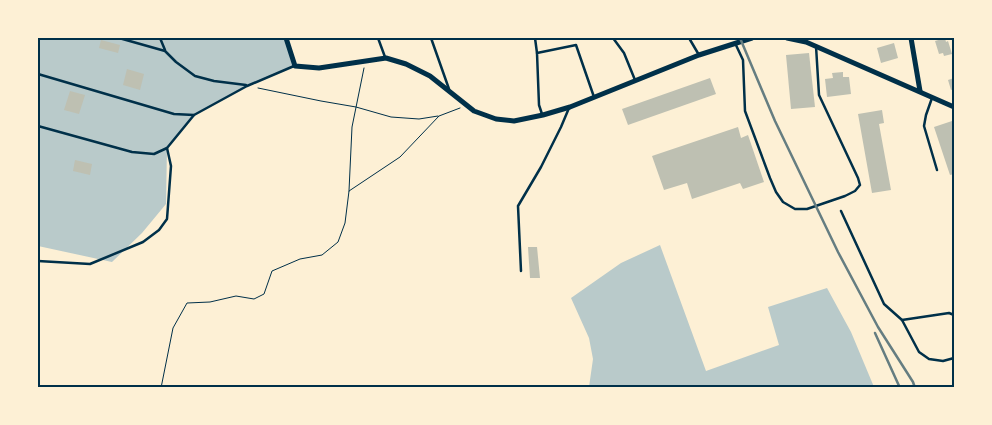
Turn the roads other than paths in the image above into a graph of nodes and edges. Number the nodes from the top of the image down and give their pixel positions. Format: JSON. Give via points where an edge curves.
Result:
{"nodes":[{"id":1,"x":119,"y":38,"type":"edge"},
{"id":2,"x":160,"y":38,"type":"edge"},
{"id":3,"x":286,"y":38,"type":"edge"},
{"id":4,"x":378,"y":38,"type":"edge"},
{"id":5,"x":430,"y":38,"type":"edge"},
{"id":6,"x":535,"y":38,"type":"edge"},
{"id":7,"x":613,"y":38,"type":"edge"},
{"id":8,"x":689,"y":38,"type":"edge"},
{"id":9,"x":752,"y":38,"type":"edge"},
{"id":10,"x":787,"y":38,"type":"edge"},
{"id":11,"x":911,"y":38,"type":"edge"},
{"id":12,"x":735,"y":43,"type":"junction"},
{"id":13,"x":816,"y":46,"type":"junction"},
{"id":14,"x":165,"y":51,"type":"junction"},
{"id":15,"x":537,"y":53,"type":"junction"},
{"id":16,"x":699,"y":54,"type":"junction"},
{"id":17,"x":386,"y":58,"type":"junction"},
{"id":18,"x":295,"y":66,"type":"junction"},
{"id":19,"x":38,"y":74,"type":"edge"},
{"id":20,"x":635,"y":81,"type":"junction"},
{"id":21,"x":247,"y":86,"type":"junction"},
{"id":22,"x":449,"y":90,"type":"junction"},
{"id":23,"x":920,"y":91,"type":"junction"},
{"id":24,"x":594,"y":96,"type":"junction"},
{"id":25,"x":932,"y":98,"type":"junction"},
{"id":26,"x":570,"y":107,"type":"junction"},
{"id":27,"x":954,"y":107,"type":"edge"},
{"id":28,"x":194,"y":115,"type":"junction"},
{"id":29,"x":543,"y":115,"type":"junction"},
{"id":30,"x":38,"y":126,"type":"edge"},
{"id":31,"x":167,"y":148,"type":"junction"},
{"id":32,"x":937,"y":170,"type":"dead end"},
{"id":33,"x":840,"y":211,"type":"dead end"},
{"id":34,"x":38,"y":261,"type":"edge"},
{"id":35,"x":521,"y":271,"type":"dead end"},
{"id":36,"x":954,"y":315,"type":"edge"},
{"id":37,"x":902,"y":320,"type":"junction"},
{"id":38,"x":954,"y":358,"type":"edge"}],
"edges":[{"from":1,"to":14,"type":"lane"},
{"from":2,"to":14,"type":"lane"},
{"from":3,"to":18,"type":"street"},
{"from":4,"to":17,"type":"lane"},
{"from":5,"to":22,"type":"lane"},
{"from":6,"to":15,"type":"lane"},
{"from":7,"to":20,"type":"lane","via":[[624,53]]},
{"from":8,"to":16,"type":"lane"},
{"from":9,"to":12,"type":"street"},
{"from":10,"to":13,"type":"street"},
{"from":11,"to":23,"type":"street"},
{"from":12,"to":13,"type":"lane","via":[[742,60],[745,111],[776,192],[783,202],[795,209],[807,209],[845,196],[860,185],[819,95]]},
{"from":12,"to":16,"type":"street"},
{"from":13,"to":23,"type":"street"},
{"from":14,"to":21,"type":"lane","via":[[195,76]]},
{"from":15,"to":24,"type":"lane","via":[[576,45]]},
{"from":15,"to":29,"type":"lane","via":[[539,105]]},
{"from":16,"to":20,"type":"street"},
{"from":17,"to":18,"type":"street","via":[[319,68]]},
{"from":17,"to":22,"type":"street","via":[[430,76]]},
{"from":18,"to":21,"type":"lane"},
{"from":19,"to":28,"type":"lane","via":[[174,114]]},
{"from":20,"to":24,"type":"street"},
{"from":21,"to":28,"type":"lane"},
{"from":22,"to":29,"type":"street","via":[[474,111],[496,118],[514,121]]},
{"from":23,"to":25,"type":"street"},
{"from":24,"to":26,"type":"street"},
{"from":25,"to":27,"type":"street"},
{"from":25,"to":32,"type":"lane","via":[[924,126]]},
{"from":26,"to":29,"type":"street"},
{"from":26,"to":35,"type":"lane","via":[[518,206]]},
{"from":28,"to":31,"type":"lane"},
{"from":30,"to":31,"type":"lane","via":[[132,152],[154,154]]},
{"from":31,"to":34,"type":"lane","via":[[171,166],[167,219],[159,230],[143,242],[90,264]]},
{"from":33,"to":37,"type":"lane","via":[[884,304]]},
{"from":36,"to":37,"type":"lane"},
{"from":37,"to":38,"type":"lane","via":[[919,352],[929,359],[943,361]]}]}
